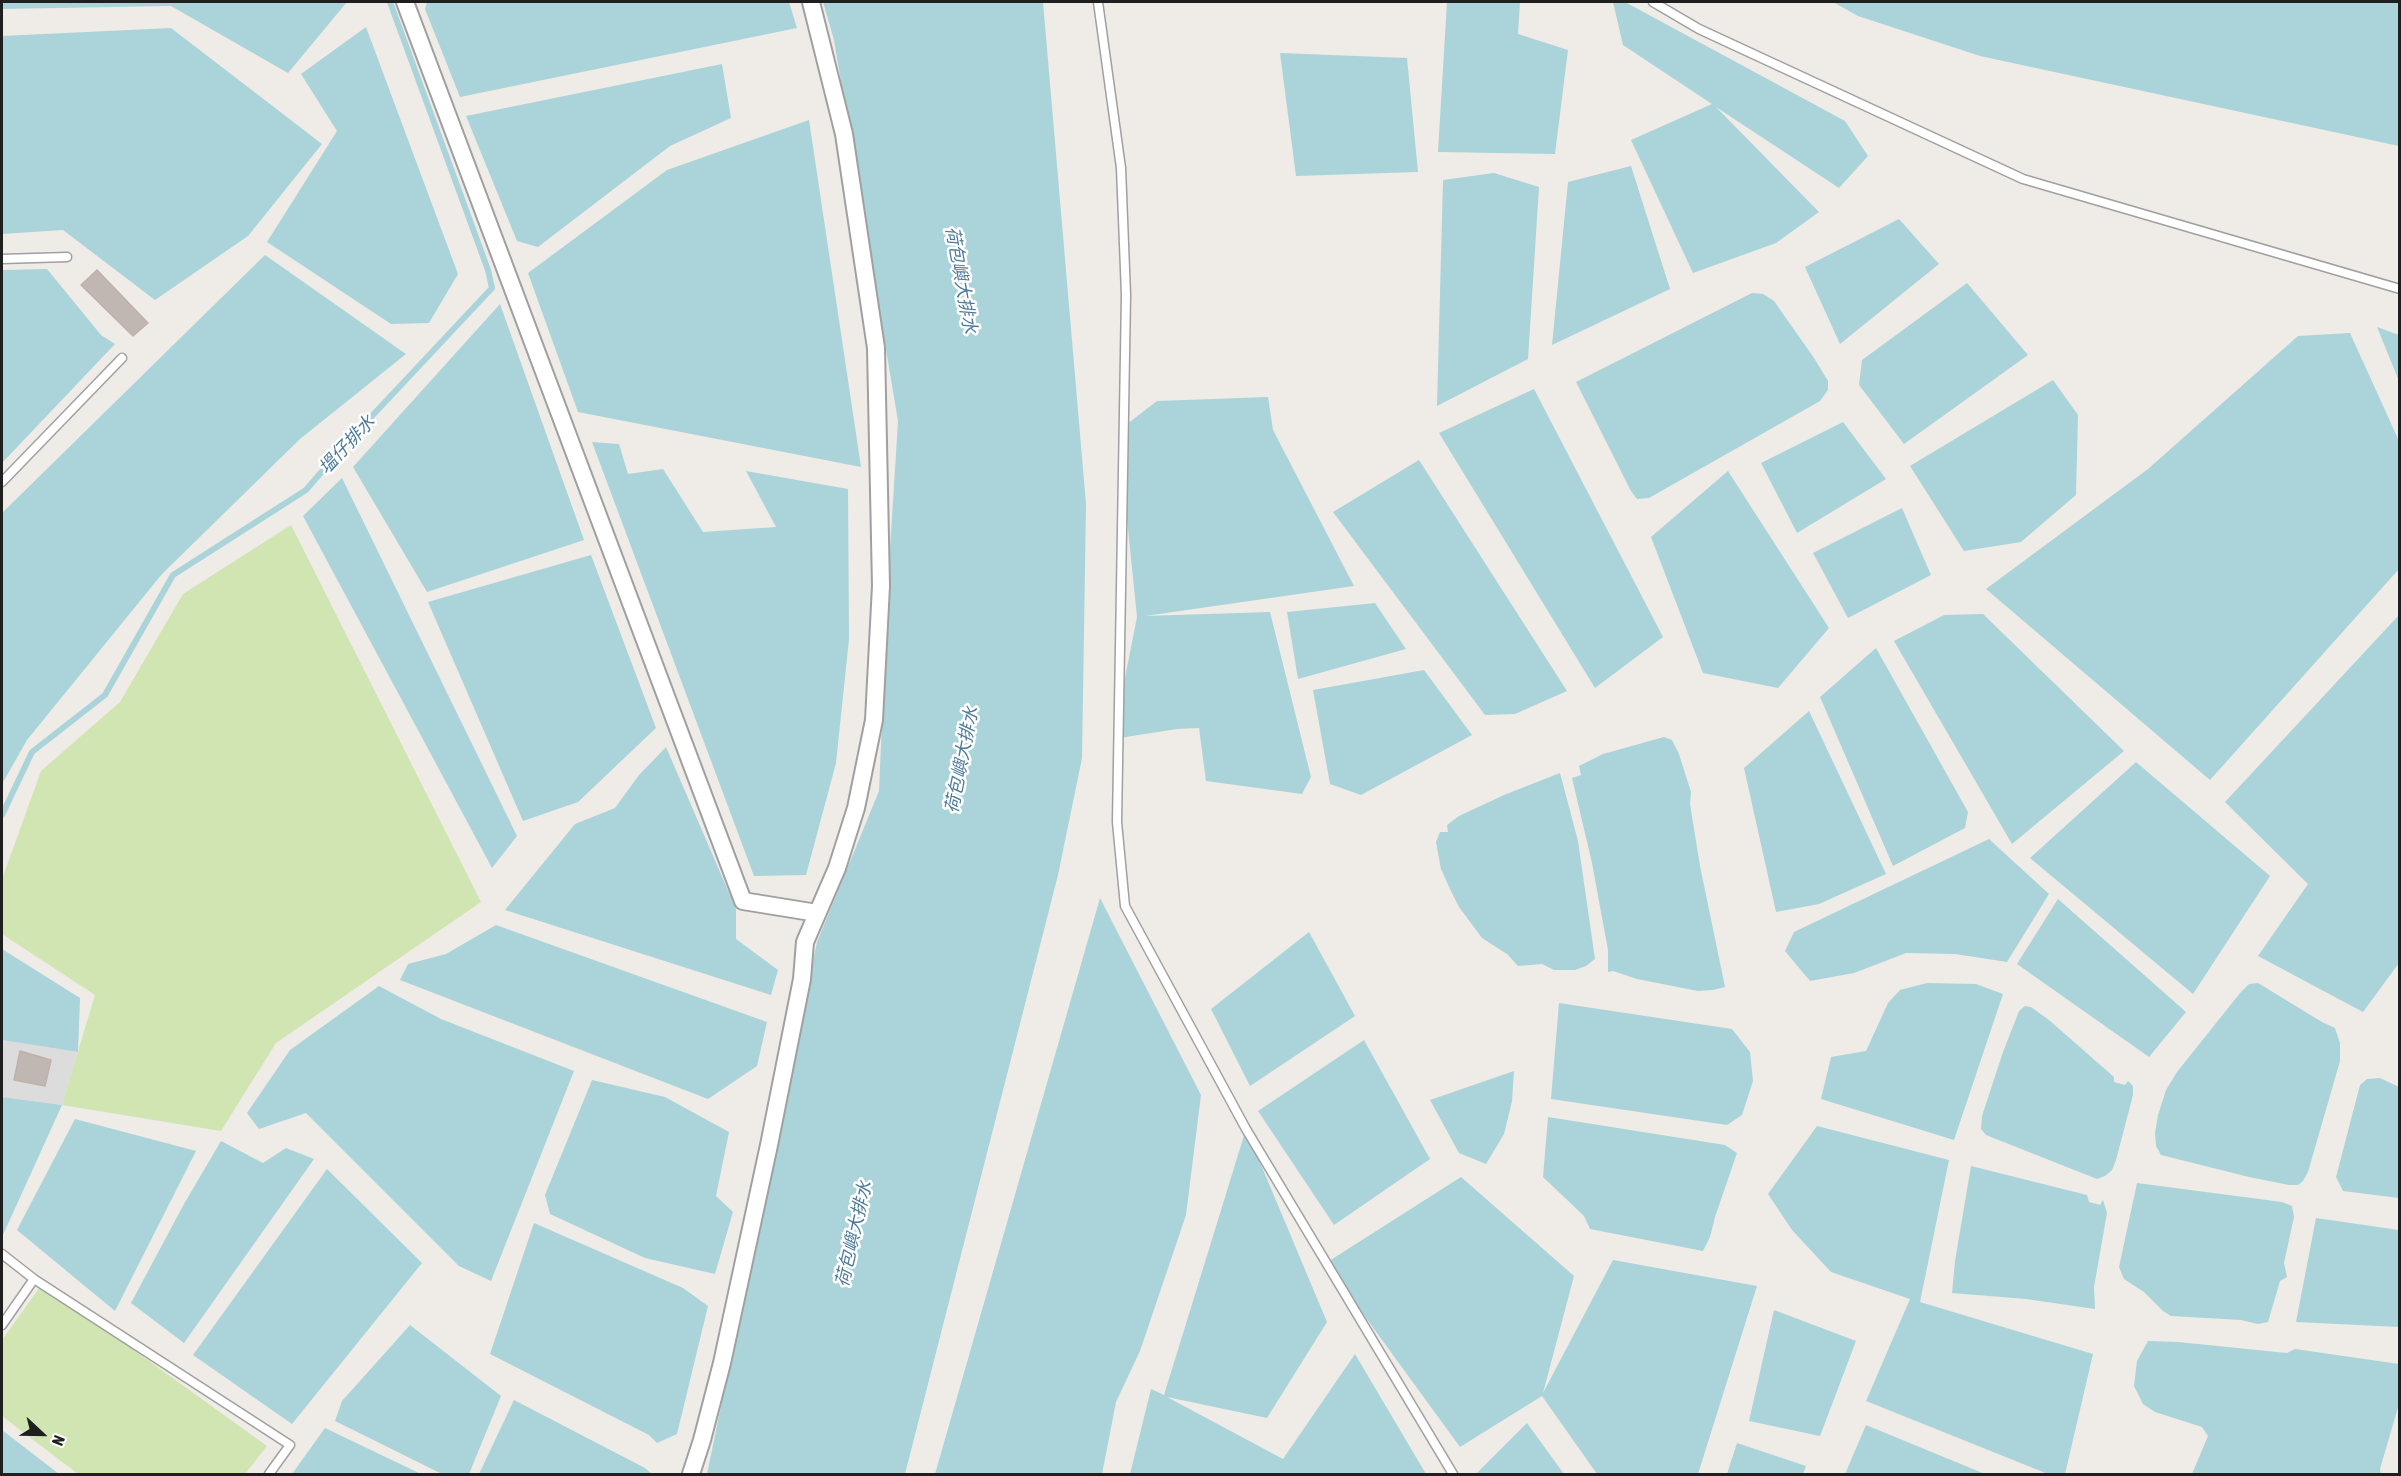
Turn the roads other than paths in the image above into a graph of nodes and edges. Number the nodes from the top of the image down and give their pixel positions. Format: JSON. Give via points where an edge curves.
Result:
{"nodes":[{"id":1,"x":405,"y":2,"type":"edge"},
{"id":2,"x":811,"y":2,"type":"edge"},
{"id":3,"x":1098,"y":2,"type":"edge"},
{"id":4,"x":1653,"y":2,"type":"edge"},
{"id":5,"x":67,"y":257,"type":"dead end"},
{"id":6,"x":2,"y":259,"type":"edge"},
{"id":7,"x":2400,"y":289,"type":"edge"},
{"id":8,"x":122,"y":358,"type":"dead end"},
{"id":9,"x":2,"y":482,"type":"edge"},
{"id":10,"x":817,"y":913,"type":"junction"},
{"id":11,"x":2,"y":1254,"type":"edge"},
{"id":12,"x":34,"y":1279,"type":"junction"},
{"id":13,"x":2,"y":1325,"type":"edge"},
{"id":14,"x":269,"y":1474,"type":"edge"},
{"id":15,"x":691,"y":1474,"type":"edge"},
{"id":16,"x":1453,"y":1474,"type":"edge"}],
"edges":[{"from":1,"to":10,"type":"street","via":[[743,901]]},
{"from":2,"to":10,"type":"street","via":[[844,134],[876,348],[881,586],[874,720],[865,771],[837,868]]},
{"from":3,"to":16,"type":"lane","via":[[1121,168],[1126,295],[1117,822],[1125,906],[1246,1129]]},
{"from":4,"to":7,"type":"lane","via":[[1699,29],[2023,179]]},
{"from":5,"to":6,"type":"lane"},
{"from":8,"to":9,"type":"lane"},
{"from":10,"to":15,"type":"street","via":[[805,942],[802,980],[770,1145],[722,1363]]},
{"from":11,"to":12,"type":"lane"},
{"from":12,"to":13,"type":"lane"},
{"from":12,"to":14,"type":"lane","via":[[290,1445]]}]}
